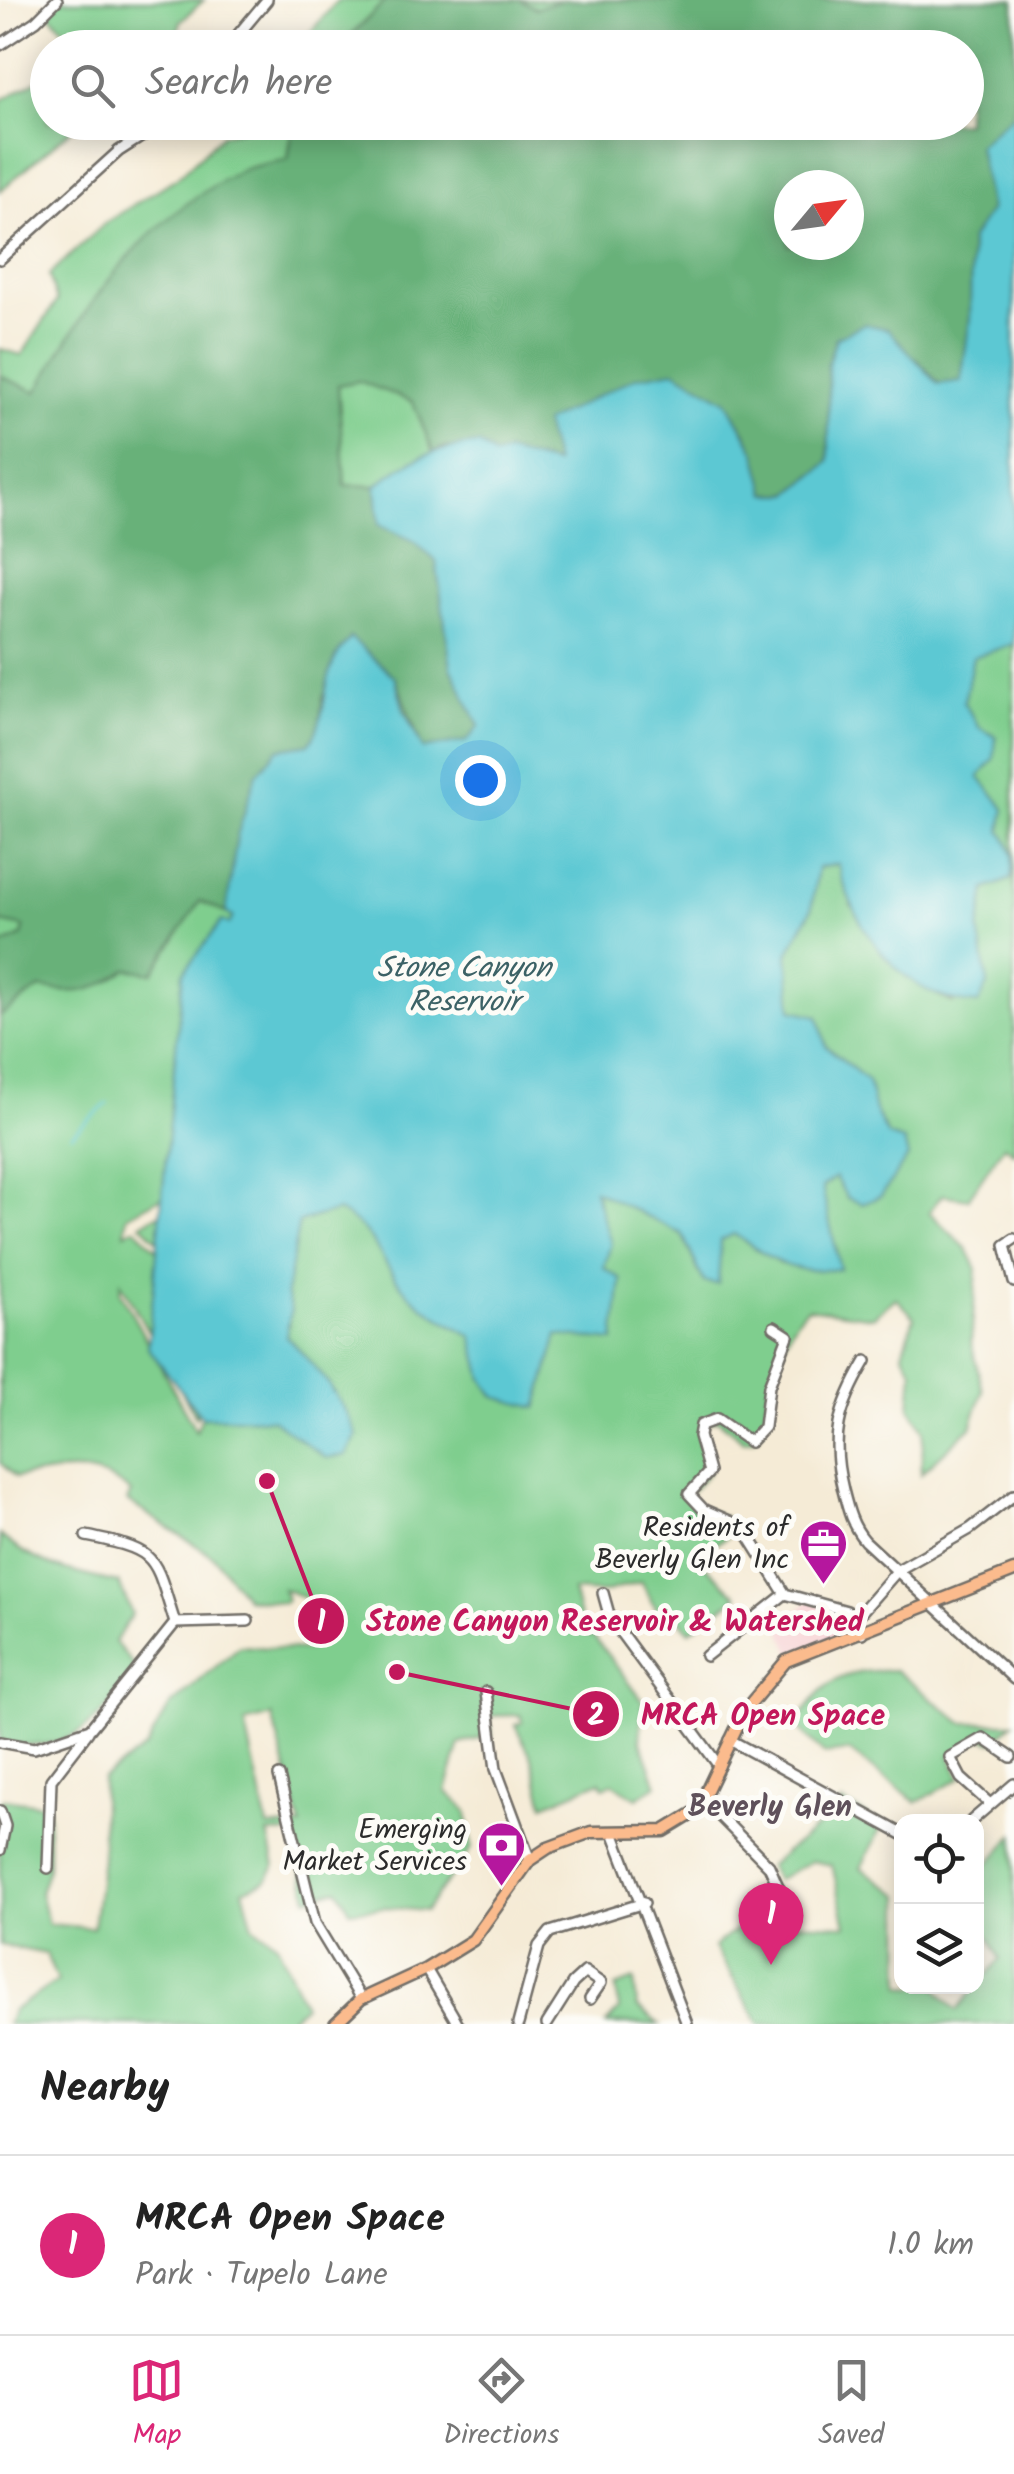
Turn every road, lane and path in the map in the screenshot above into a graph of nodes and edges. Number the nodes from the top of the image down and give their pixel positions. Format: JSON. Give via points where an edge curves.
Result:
{"nodes":[{"id":1,"x":58,"y":0,"type":"edge"},
{"id":2,"x":267,"y":0,"type":"edge"},
{"id":3,"x":242,"y":30,"type":"edge"},
{"id":4,"x":0,"y":45,"type":"edge"},
{"id":5,"x":136,"y":140,"type":"edge"},
{"id":6,"x":0,"y":259,"type":"edge"},
{"id":7,"x":1010,"y":1242,"type":"edge"},
{"id":8,"x":1014,"y":1282,"type":"edge"},
{"id":9,"x":774,"y":1327,"type":"dead end"},
{"id":10,"x":866,"y":1361,"type":"dead end"},
{"id":11,"x":1014,"y":1495,"type":"edge"},
{"id":12,"x":86,"y":1536,"type":"dead end"},
{"id":13,"x":898,"y":1570,"type":"junction"},
{"id":14,"x":1014,"y":1571,"type":"edge"},
{"id":15,"x":603,"y":1593,"type":"dead end"},
{"id":16,"x":785,"y":1594,"type":"junction"},
{"id":17,"x":932,"y":1604,"type":"junction"},
{"id":18,"x":856,"y":1618,"type":"junction"},
{"id":19,"x":248,"y":1620,"type":"dead end"},
{"id":20,"x":176,"y":1624,"type":"junction"},
{"id":21,"x":862,"y":1632,"type":"junction"},
{"id":22,"x":706,"y":1656,"type":"dead end"},
{"id":23,"x":1014,"y":1679,"type":"edge"},
{"id":24,"x":486,"y":1692,"type":"dead end"},
{"id":25,"x":90,"y":1730,"type":"junction"},
{"id":26,"x":730,"y":1740,"type":"junction"},
{"id":27,"x":0,"y":1742,"type":"edge"},
{"id":28,"x":1011,"y":1757,"type":"dead end"},
{"id":29,"x":718,"y":1766,"type":"junction"},
{"id":30,"x":279,"y":1776,"type":"dead end"},
{"id":31,"x":1014,"y":1784,"type":"edge"},
{"id":32,"x":705,"y":1801,"type":"junction"},
{"id":33,"x":989,"y":1803,"type":"junction"},
{"id":34,"x":0,"y":1811,"type":"edge"},
{"id":35,"x":978,"y":1814,"type":"edge"},
{"id":36,"x":894,"y":1830,"type":"edge"},
{"id":37,"x":612,"y":1832,"type":"junction"},
{"id":38,"x":0,"y":1850,"type":"edge"},
{"id":39,"x":530,"y":1860,"type":"junction"},
{"id":40,"x":48,"y":1868,"type":"dead end"},
{"id":41,"x":644,"y":1903,"type":"junction"},
{"id":42,"x":794,"y":1922,"type":"dead end"},
{"id":43,"x":426,"y":1969,"type":"junction"},
{"id":44,"x":361,"y":1999,"type":"junction"},
{"id":45,"x":590,"y":1999,"type":"dead end"},
{"id":46,"x":516,"y":2023,"type":"edge"},
{"id":47,"x":335,"y":2024,"type":"edge"},
{"id":48,"x":458,"y":2024,"type":"edge"},
{"id":49,"x":547,"y":2024,"type":"edge"},
{"id":50,"x":687,"y":2024,"type":"edge"}],
"edges":[{"from":1,"to":4,"type":"street"},
{"from":2,"to":3,"type":"street"},
{"from":5,"to":6,"type":"street"},
{"from":7,"to":8,"type":"street"},
{"from":9,"to":16,"type":"street","via":[[788,1336],[769,1386],[764,1426],[750,1442],[717,1419],[702,1425],[709,1472],[689,1494],[692,1503],[743,1526]]},
{"from":10,"to":13,"type":"street","via":[[845,1404],[834,1456],[856,1532]]},
{"from":11,"to":13,"type":"street"},
{"from":12,"to":20,"type":"street","via":[[149,1554]]},
{"from":13,"to":17,"type":"street"},
{"from":13,"to":18,"type":"street"},
{"from":14,"to":17,"type":"main road"},
{"from":15,"to":29,"type":"street","via":[[610,1618]]},
{"from":16,"to":18,"type":"street"},
{"from":16,"to":22,"type":"street"},
{"from":17,"to":21,"type":"main road"},
{"from":17,"to":23,"type":"street"},
{"from":18,"to":21,"type":"street"},
{"from":19,"to":20,"type":"street"},
{"from":20,"to":25,"type":"street"},
{"from":21,"to":26,"type":"main road","via":[[786,1660]]},
{"from":24,"to":39,"type":"street","via":[[496,1769]]},
{"from":25,"to":27,"type":"street","via":[[34,1748]]},
{"from":25,"to":40,"type":"street","via":[[50,1780]]},
{"from":26,"to":29,"type":"main road"},
{"from":26,"to":36,"type":"street"},
{"from":28,"to":33,"type":"street","via":[[983,1738],[950,1757]]},
{"from":29,"to":32,"type":"main road"},
{"from":30,"to":44,"type":"street","via":[[315,1923]]},
{"from":31,"to":33,"type":"street"},
{"from":32,"to":37,"type":"main road","via":[[664,1831]]},
{"from":32,"to":42,"type":"street","via":[[769,1866]]},
{"from":33,"to":35,"type":"street"},
{"from":34,"to":38,"type":"street","via":[[6,1826]]},
{"from":37,"to":39,"type":"main road","via":[[566,1839]]},
{"from":37,"to":41,"type":"street"},
{"from":39,"to":43,"type":"main road","via":[[472,1940]]},
{"from":41,"to":46,"type":"street","via":[[550,1932],[530,1971]]},
{"from":41,"to":50,"type":"street"},
{"from":43,"to":44,"type":"main road"},
{"from":43,"to":48,"type":"street"},
{"from":44,"to":47,"type":"main road"},
{"from":45,"to":49,"type":"street","via":[[601,1983],[585,1972]]}]}
